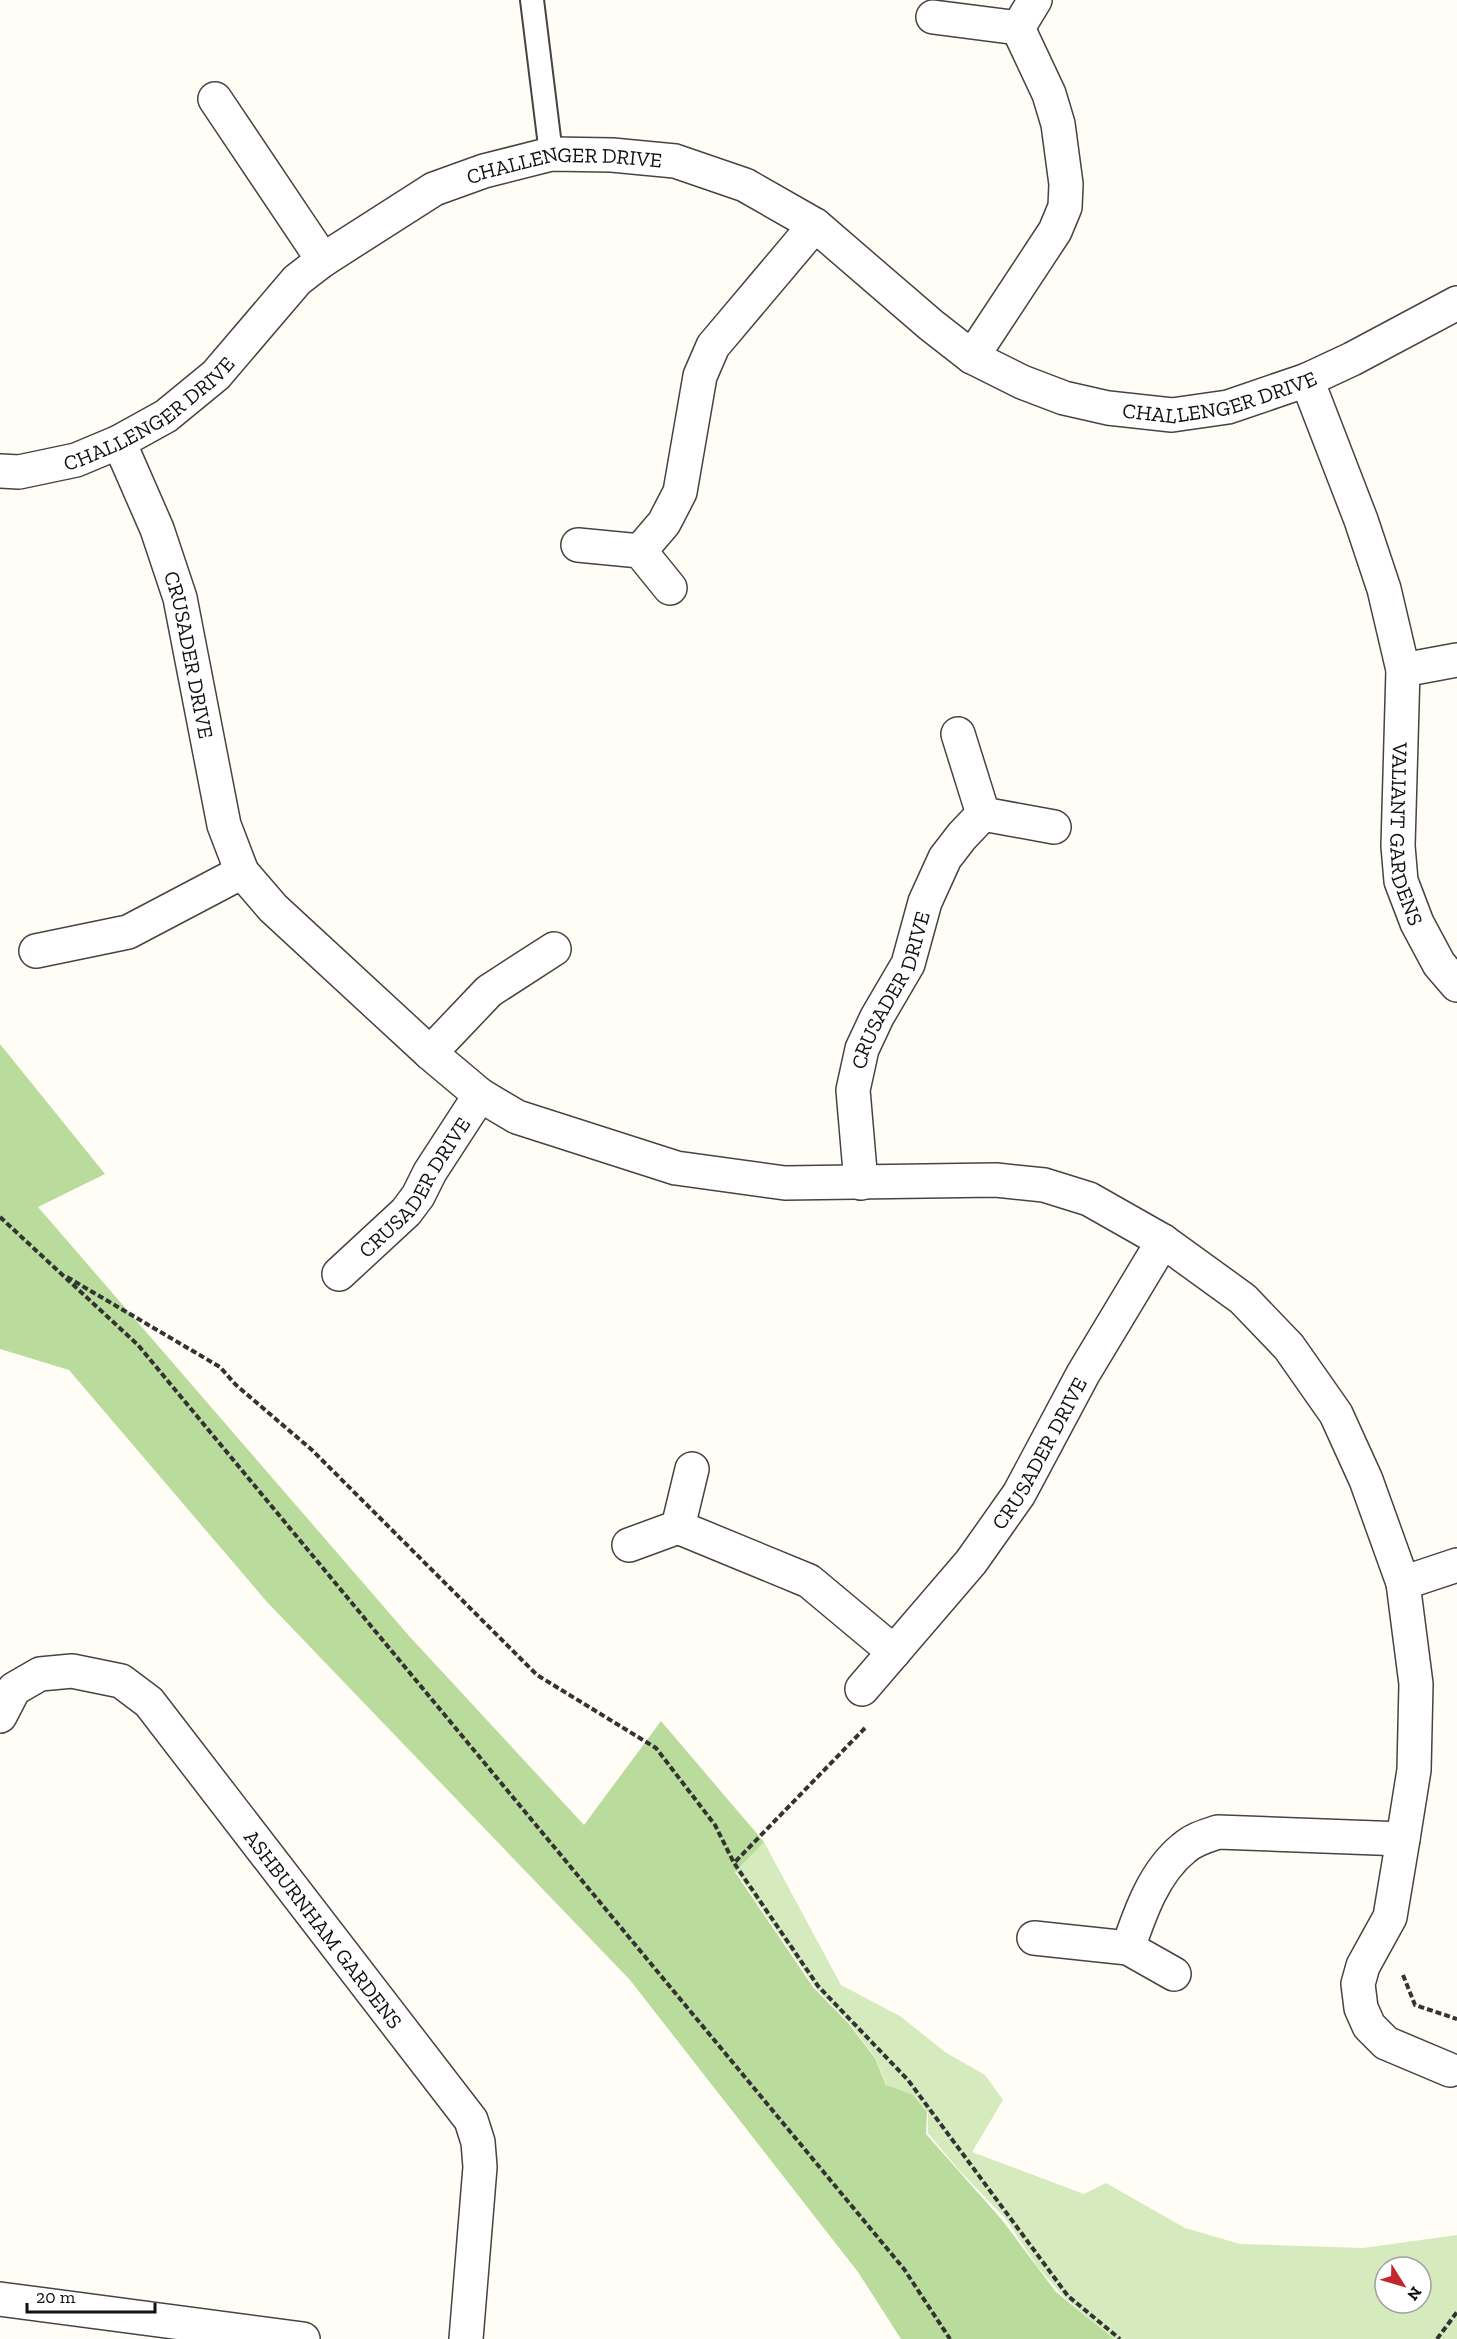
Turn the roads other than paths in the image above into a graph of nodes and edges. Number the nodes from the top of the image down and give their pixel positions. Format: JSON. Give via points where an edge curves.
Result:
{"nodes":[{"id":1,"x":532,"y":0,"type":"edge"},
{"id":2,"x":1035,"y":0,"type":"edge"},
{"id":3,"x":933,"y":17,"type":"dead end"},
{"id":4,"x":1018,"y":28,"type":"junction"},
{"id":5,"x":215,"y":99,"type":"dead end"},
{"id":6,"x":551,"y":154,"type":"junction"},
{"id":7,"x":815,"y":225,"type":"junction"},
{"id":8,"x":323,"y":260,"type":"junction"},
{"id":9,"x":1457,"y":303,"type":"edge"},
{"id":10,"x":972,"y":357,"type":"junction"},
{"id":11,"x":1307,"y":380,"type":"junction"},
{"id":12,"x":119,"y":441,"type":"junction"},
{"id":13,"x":0,"y":471,"type":"edge"},
{"id":14,"x":578,"y":545,"type":"dead end"},
{"id":15,"x":640,"y":551,"type":"junction"},
{"id":16,"x":670,"y":588,"type":"dead end"},
{"id":17,"x":1457,"y":660,"type":"edge"},
{"id":18,"x":1403,"y":670,"type":"junction"},
{"id":19,"x":958,"y":734,"type":"dead end"},
{"id":20,"x":983,"y":814,"type":"junction"},
{"id":21,"x":1054,"y":827,"type":"dead end"},
{"id":22,"x":242,"y":872,"type":"junction"},
{"id":23,"x":555,"y":949,"type":"dead end"},
{"id":24,"x":36,"y":951,"type":"dead end"},
{"id":25,"x":1457,"y":985,"type":"edge"},
{"id":26,"x":430,"y":1053,"type":"junction"},
{"id":27,"x":480,"y":1095,"type":"junction"},
{"id":28,"x":861,"y":1183,"type":"junction"},
{"id":29,"x":1163,"y":1241,"type":"junction"},
{"id":30,"x":339,"y":1274,"type":"dead end"},
{"id":31,"x":692,"y":1469,"type":"dead end"},
{"id":32,"x":678,"y":1527,"type":"junction"},
{"id":33,"x":629,"y":1545,"type":"dead end"},
{"id":34,"x":1457,"y":1565,"type":"edge"},
{"id":35,"x":1403,"y":1583,"type":"junction"},
{"id":36,"x":894,"y":1652,"type":"junction"},
{"id":37,"x":862,"y":1689,"type":"road end"},
{"id":38,"x":0,"y":1716,"type":"edge"},
{"id":39,"x":1403,"y":1839,"type":"junction"},
{"id":40,"x":1034,"y":1938,"type":"dead end"},
{"id":41,"x":1128,"y":1948,"type":"junction"},
{"id":42,"x":1174,"y":1974,"type":"dead end"},
{"id":43,"x":1450,"y":2070,"type":"dead end"},
{"id":44,"x":0,"y":2299,"type":"edge"},
{"id":45,"x":303,"y":2339,"type":"edge"},
{"id":46,"x":466,"y":2339,"type":"edge"}],
"edges":[{"from":1,"to":6,"type":"lane"},
{"from":2,"to":4,"type":"street"},
{"from":3,"to":4,"type":"street"},
{"from":4,"to":10,"type":"street","via":[[1049,94],[1058,124],[1065,207],[1055,231]]},
{"from":5,"to":8,"type":"street"},
{"from":6,"to":7,"type":"street","name":"CHALLENGER DRIVE","via":[[675,161],[745,185]]},
{"from":6,"to":8,"type":"street","name":"CHALLENGER DRIVE","via":[[434,189]]},
{"from":7,"to":10,"type":"street","name":"CHALLENGER DRIVE"},
{"from":7,"to":15,"type":"street","via":[[705,360],[680,492],[664,523]]},
{"from":8,"to":12,"type":"street","name":"CHALLENGER DRIVE","via":[[297,280],[216,375],[166,416]]},
{"from":9,"to":11,"type":"street","name":"CHALLENGER DRIVE"},
{"from":10,"to":11,"type":"street","name":"CHALLENGER DRIVE","via":[[1064,398],[1108,408],[1172,415],[1228,406]]},
{"from":11,"to":18,"type":"street","name":"VALIANT GARDENS","via":[[1381,579]]},
{"from":12,"to":13,"type":"street","name":"CHALLENGER DRIVE","via":[[76,460],[19,472]]},
{"from":12,"to":22,"type":"street","name":"CRUSADER DRIVE","via":[[157,529],[180,598],[224,825]]},
{"from":14,"to":15,"type":"street"},
{"from":15,"to":16,"type":"street"},
{"from":17,"to":18,"type":"street"},
{"from":18,"to":25,"type":"street","name":"VALIANT GARDENS","via":[[1398,846],[1401,881],[1439,964]]},
{"from":19,"to":20,"type":"street"},
{"from":20,"to":21,"type":"street"},
{"from":20,"to":28,"type":"street","name":"CRUSADER DRIVE","via":[[945,858],[925,902],[908,964],[862,1049],[853,1090]]},
{"from":22,"to":24,"type":"street","via":[[128,932]]},
{"from":22,"to":26,"type":"street","name":"CRUSADER DRIVE","via":[[273,908]]},
{"from":23,"to":26,"type":"street","via":[[489,991]]},
{"from":26,"to":27,"type":"street","name":"CRUSADER DRIVE"},
{"from":27,"to":28,"type":"street","name":"CRUSADER DRIVE","via":[[517,1117],[676,1168],[785,1183]]},
{"from":27,"to":30,"type":"street","name":"CRUSADER DRIVE","via":[[418,1196]]},
{"from":28,"to":29,"type":"street","name":"CRUSADER DRIVE","via":[[996,1180],[1044,1185],[1089,1199]]},
{"from":29,"to":35,"type":"street","name":"CRUSADER DRIVE","via":[[1243,1299],[1289,1347],[1336,1414],[1366,1480]]},
{"from":29,"to":36,"type":"street","name":"CRUSADER DRIVE","via":[[1083,1374],[1019,1494],[971,1562]]},
{"from":31,"to":32,"type":"street"},
{"from":32,"to":33,"type":"street"},
{"from":32,"to":36,"type":"street","via":[[809,1581]]},
{"from":34,"to":35,"type":"street"},
{"from":35,"to":39,"type":"street","name":"CRUSADER DRIVE","via":[[1416,1684],[1414,1770]]},
{"from":36,"to":37,"type":"street","name":"CRUSADER DRIVE"},
{"from":38,"to":46,"type":"street","name":"ASHBURNHAM GARDENS","via":[[14,1689],[40,1674],[72,1671],[121,1682],[149,1702],[471,2120],[480,2167]]},
{"from":39,"to":41,"type":"street","via":[[1218,1832],[1197,1839],[1183,1848],[1162,1873],[1142,1908]]},
{"from":39,"to":43,"type":"street","name":"CRUSADER DRIVE","via":[[1390,1917],[1363,1966],[1358,1984],[1361,2008],[1369,2026],[1386,2043]]},
{"from":40,"to":41,"type":"street"},
{"from":41,"to":42,"type":"street"},
{"from":44,"to":45,"type":"street"}]}
